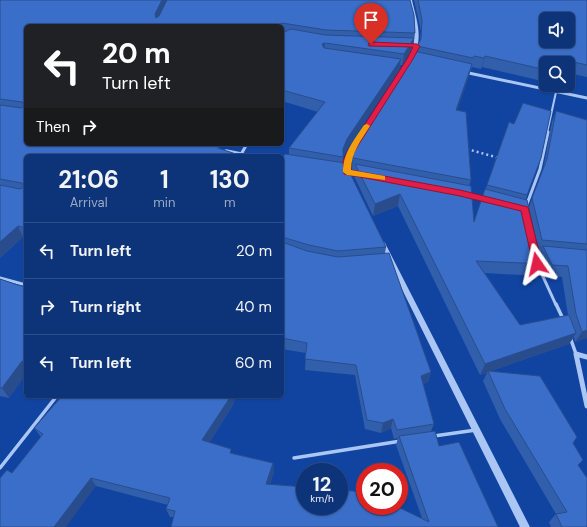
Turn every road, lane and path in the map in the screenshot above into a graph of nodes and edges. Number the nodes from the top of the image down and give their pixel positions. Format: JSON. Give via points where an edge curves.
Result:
{"nodes":[{"id":1,"x":410,"y":0,"type":"edge"},
{"id":2,"x":412,"y":61,"type":"edge"},
{"id":3,"x":462,"y":71,"type":"edge"},
{"id":4,"x":539,"y":88,"type":"edge"},
{"id":5,"x":556,"y":92,"type":"joint"},
{"id":6,"x":587,"y":98,"type":"edge"},
{"id":7,"x":361,"y":135,"type":"edge"},
{"id":8,"x":461,"y":148,"type":"edge"},
{"id":9,"x":220,"y":150,"type":"edge"},
{"id":10,"x":237,"y":154,"type":"edge"},
{"id":11,"x":503,"y":159,"type":"edge"},
{"id":12,"x":354,"y":186,"type":"edge"},
{"id":13,"x":467,"y":195,"type":"edge"},
{"id":14,"x":489,"y":200,"type":"edge"},
{"id":15,"x":525,"y":209,"type":"edge"},
{"id":16,"x":377,"y":234,"type":"edge"},
{"id":17,"x":537,"y":264,"type":"edge"},
{"id":18,"x":0,"y":278,"type":"edge"},
{"id":19,"x":24,"y":284,"type":"edge"},
{"id":20,"x":566,"y":326,"type":"edge"},
{"id":21,"x":568,"y":333,"type":"edge"},
{"id":22,"x":576,"y":354,"type":"junction"},
{"id":23,"x":587,"y":357,"type":"edge"},
{"id":24,"x":55,"y":398,"type":"edge"},
{"id":25,"x":64,"y":398,"type":"edge"},
{"id":26,"x":71,"y":399,"type":"edge"},
{"id":27,"x":587,"y":406,"type":"edge"},
{"id":28,"x":476,"y":430,"type":"junction"},
{"id":29,"x":430,"y":437,"type":"edge"},
{"id":30,"x":408,"y":440,"type":"edge"},
{"id":31,"x":294,"y":458,"type":"dead end"},
{"id":32,"x":0,"y":468,"type":"edge"},
{"id":33,"x":525,"y":527,"type":"edge"}],
"edges":[{"from":1,"to":2,"type":"street","via":[[417,31]]},
{"from":3,"to":4,"type":"street"},
{"from":5,"to":6,"type":"street"},
{"from":5,"to":15,"type":"lane","via":[[540,169]]},
{"from":7,"to":12,"type":"street","via":[[348,157],[347,172]]},
{"from":8,"to":11,"type":"path"},
{"from":9,"to":10,"type":"street"},
{"from":13,"to":14,"type":"lane"},
{"from":16,"to":28,"type":"street","via":[[386,261]]},
{"from":17,"to":20,"type":"lane"},
{"from":18,"to":19,"type":"lane"},
{"from":21,"to":22,"type":"lane"},
{"from":22,"to":23,"type":"street"},
{"from":22,"to":27,"type":"street"},
{"from":24,"to":32,"type":"lane"},
{"from":25,"to":26,"type":"lane"},
{"from":28,"to":29,"type":"lane"},
{"from":28,"to":33,"type":"street"},
{"from":30,"to":31,"type":"lane"}]}
